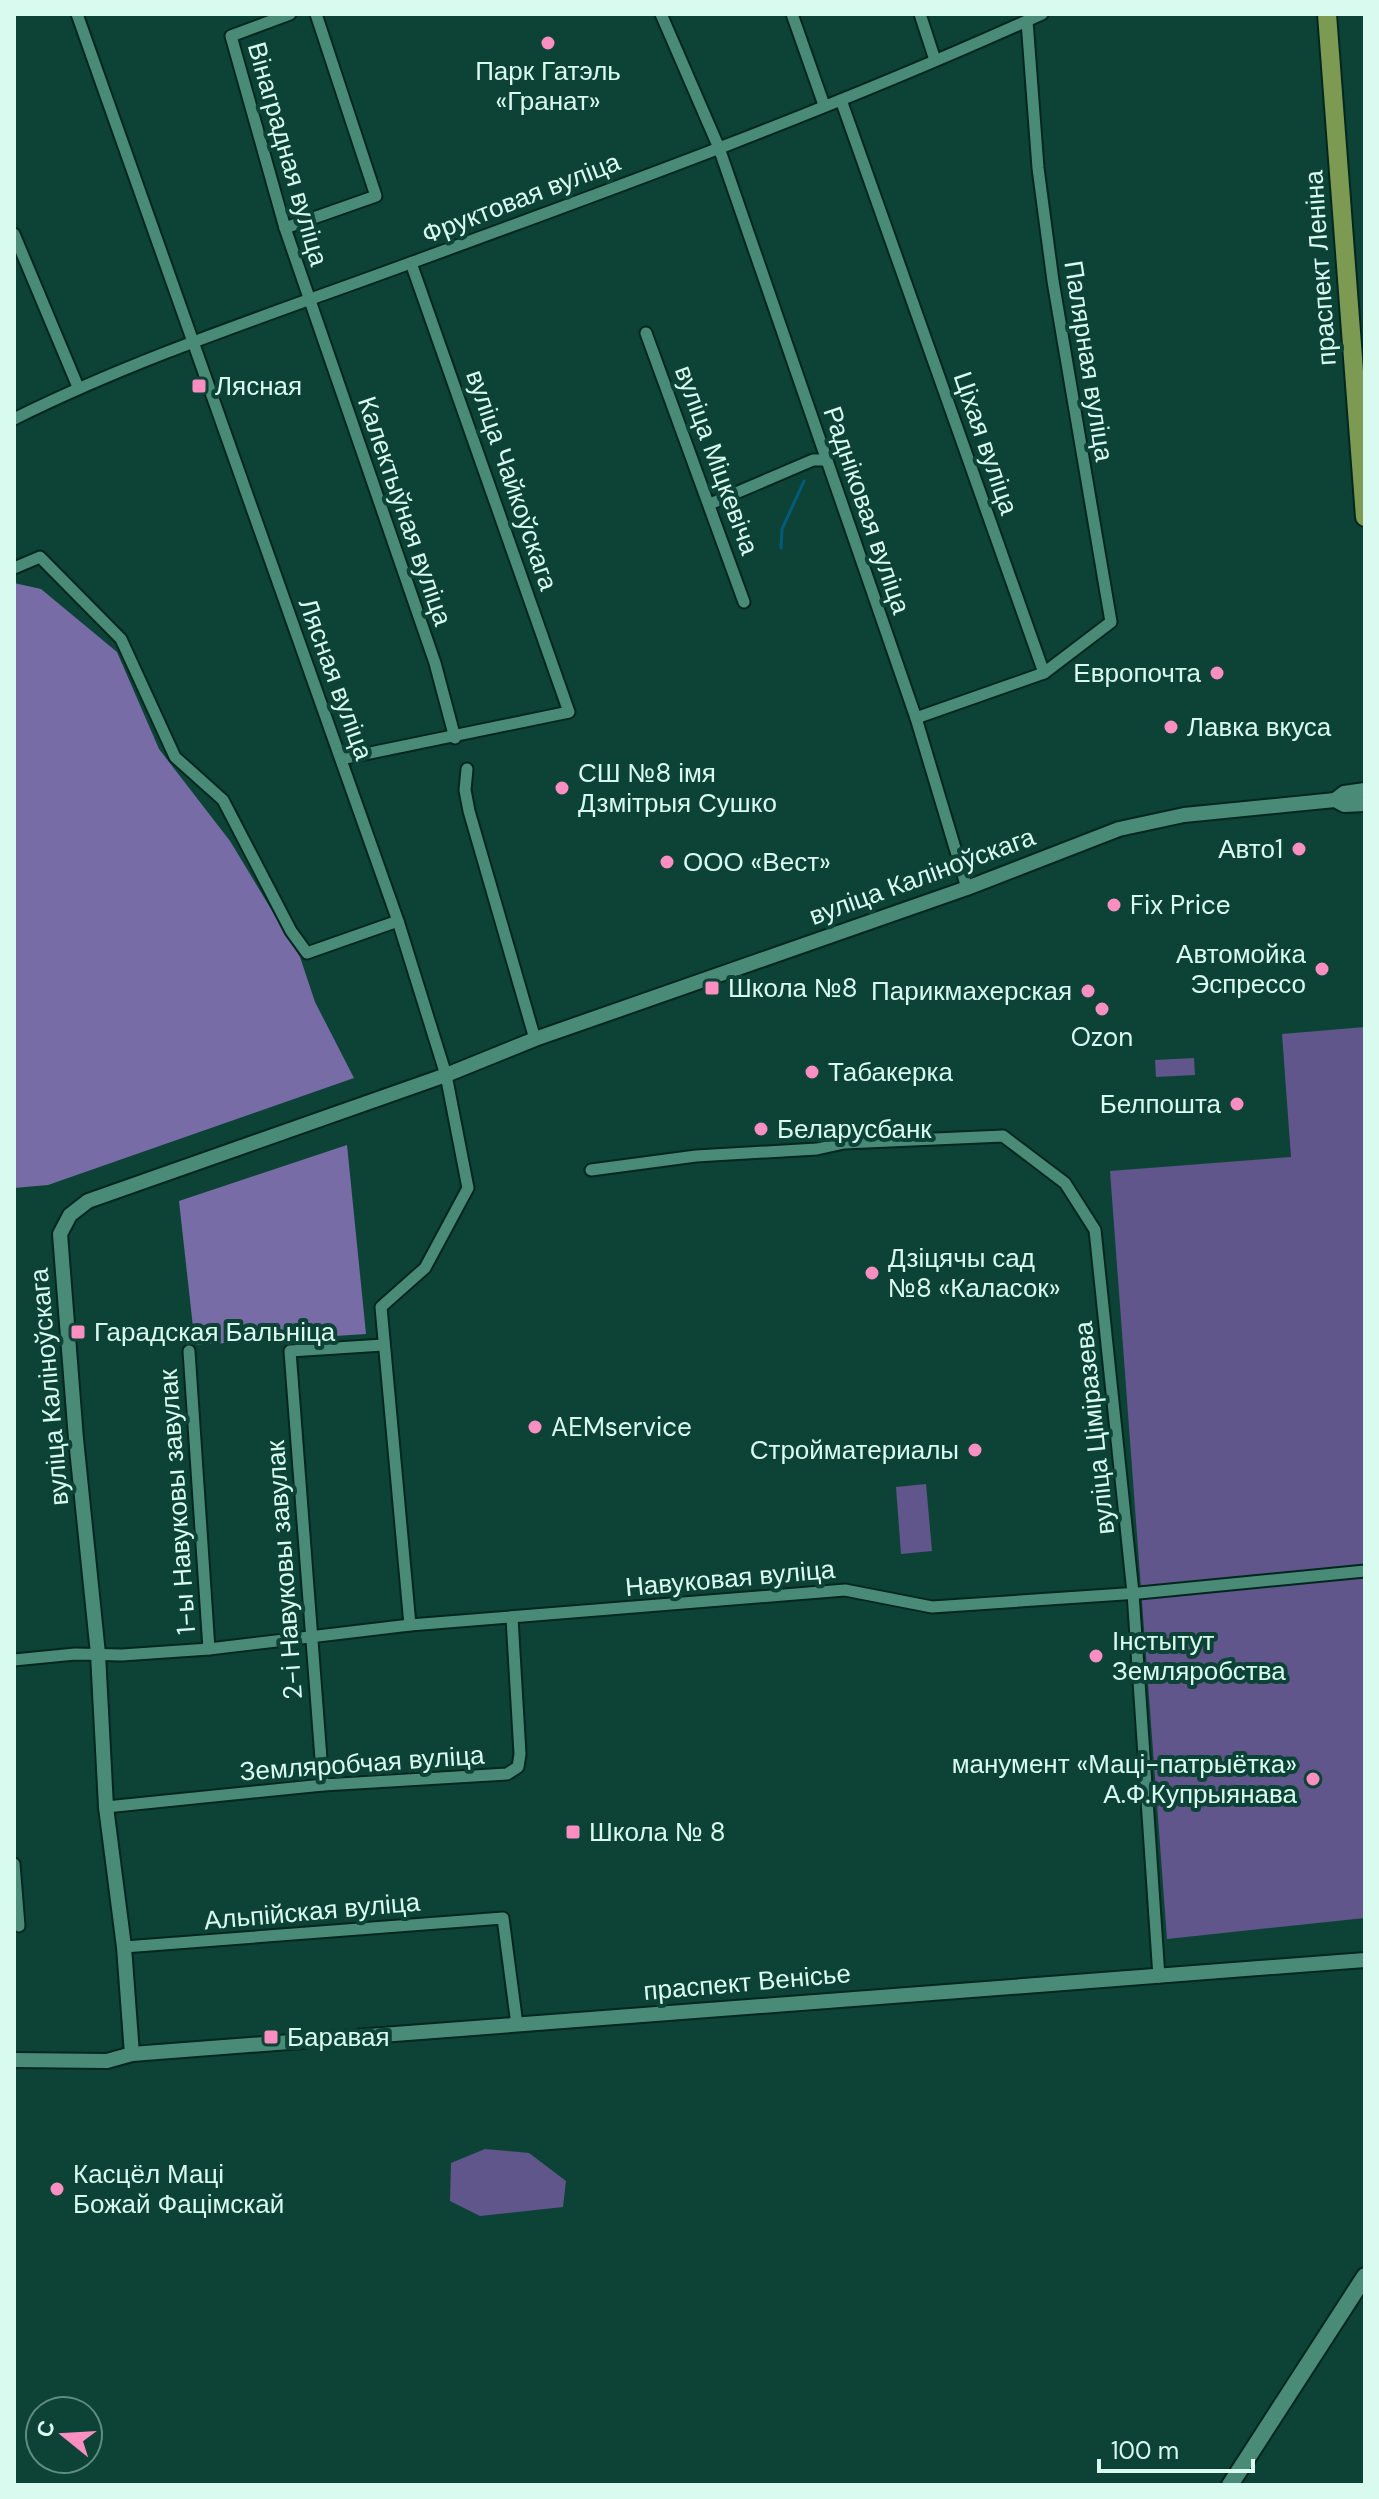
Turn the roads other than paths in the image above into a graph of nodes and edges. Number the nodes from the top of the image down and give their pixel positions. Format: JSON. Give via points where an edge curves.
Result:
{"nodes":[{"id":1,"x":77,"y":14,"type":"edge"},
{"id":2,"x":290,"y":14,"type":"edge"},
{"id":3,"x":316,"y":14,"type":"edge"},
{"id":4,"x":661,"y":14,"type":"edge"},
{"id":5,"x":792,"y":14,"type":"edge"},
{"id":6,"x":920,"y":14,"type":"edge"},
{"id":7,"x":1042,"y":14,"type":"edge"},
{"id":8,"x":1327,"y":14,"type":"edge"},
{"id":9,"x":1338,"y":14,"type":"edge"},
{"id":10,"x":1027,"y":21,"type":"junction"},
{"id":11,"x":935,"y":60,"type":"junction"},
{"id":12,"x":841,"y":100,"type":"junction"},
{"id":13,"x":824,"y":105,"type":"junction"},
{"id":14,"x":719,"y":148,"type":"junction"},
{"id":15,"x":285,"y":228,"type":"junction"},
{"id":16,"x":14,"y":234,"type":"edge"},
{"id":17,"x":411,"y":263,"type":"junction"},
{"id":18,"x":308,"y":299,"type":"junction"},
{"id":19,"x":646,"y":333,"type":"dead end"},
{"id":20,"x":191,"y":342,"type":"junction"},
{"id":21,"x":1365,"y":366,"type":"edge"},
{"id":22,"x":78,"y":387,"type":"junction"},
{"id":23,"x":14,"y":419,"type":"edge"},
{"id":24,"x":826,"y":460,"type":"junction"},
{"id":25,"x":710,"y":504,"type":"junction"},
{"id":26,"x":1365,"y":517,"type":"edge"},
{"id":27,"x":14,"y":568,"type":"edge"},
{"id":28,"x":744,"y":602,"type":"dead end"},
{"id":29,"x":1044,"y":673,"type":"junction"},
{"id":30,"x":916,"y":718,"type":"junction"},
{"id":31,"x":455,"y":738,"type":"junction"},
{"id":32,"x":341,"y":759,"type":"junction"},
{"id":33,"x":467,"y":769,"type":"dead end"},
{"id":34,"x":1365,"y":790,"type":"edge"},
{"id":35,"x":1335,"y":800,"type":"junction"},
{"id":36,"x":1365,"y":804,"type":"edge"},
{"id":37,"x":967,"y":888,"type":"junction"},
{"id":38,"x":398,"y":921,"type":"junction"},
{"id":39,"x":535,"y":1039,"type":"junction"},
{"id":40,"x":446,"y":1075,"type":"junction"},
{"id":41,"x":591,"y":1170,"type":"dead end"},
{"id":42,"x":383,"y":1345,"type":"junction"},
{"id":43,"x":189,"y":1351,"type":"dead end"},
{"id":44,"x":1365,"y":1571,"type":"edge"},
{"id":45,"x":1133,"y":1593,"type":"junction"},
{"id":46,"x":512,"y":1618,"type":"junction"},
{"id":47,"x":410,"y":1625,"type":"junction"},
{"id":48,"x":310,"y":1637,"type":"junction"},
{"id":49,"x":209,"y":1649,"type":"junction"},
{"id":50,"x":98,"y":1654,"type":"junction"},
{"id":51,"x":14,"y":1660,"type":"edge"},
{"id":52,"x":323,"y":1785,"type":"junction"},
{"id":53,"x":106,"y":1807,"type":"junction"},
{"id":54,"x":14,"y":1864,"type":"edge"},
{"id":55,"x":19,"y":1926,"type":"dead end"},
{"id":56,"x":124,"y":1947,"type":"junction"},
{"id":57,"x":1365,"y":1960,"type":"edge"},
{"id":58,"x":1159,"y":1977,"type":"junction"},
{"id":59,"x":517,"y":2025,"type":"junction"},
{"id":60,"x":132,"y":2054,"type":"junction"},
{"id":61,"x":14,"y":2060,"type":"edge"},
{"id":62,"x":1365,"y":2276,"type":"edge"},
{"id":63,"x":1230,"y":2485,"type":"edge"}],
"edges":[{"from":1,"to":20,"type":"street","name":"Лясная вуліца"},
{"from":2,"to":15,"type":"street","name":"Вінаградная вуліца","via":[[231,36]]},
{"from":3,"to":15,"type":"street","via":[[376,196]]},
{"from":4,"to":14,"type":"street","name":"Радніковая вуліца"},
{"from":5,"to":13,"type":"street"},
{"from":6,"to":11,"type":"street"},
{"from":7,"to":10,"type":"street","name":"Фруктовая вуліца"},
{"from":8,"to":26,"type":"main road","name":"праспект Леніна"},
{"from":9,"to":21,"type":"main road","name":"праспект Леніна"},
{"from":10,"to":11,"type":"street","name":"Фруктовая вуліца"},
{"from":10,"to":29,"type":"street","name":"Палярная вуліца","via":[[1053,281],[1111,622]]},
{"from":11,"to":12,"type":"street","name":"Фруктовая вуліца"},
{"from":12,"to":13,"type":"street","name":"Фруктовая вуліца"},
{"from":12,"to":29,"type":"street","name":"Ціхая вуліца"},
{"from":13,"to":14,"type":"street","name":"Фруктовая вуліца"},
{"from":14,"to":17,"type":"street","name":"Фруктовая вуліца"},
{"from":14,"to":24,"type":"street","name":"Радніковая вуліца"},
{"from":15,"to":18,"type":"street","name":"Вінаградная вуліца"},
{"from":16,"to":22,"type":"street"},
{"from":17,"to":18,"type":"street","name":"Фруктовая вуліца"},
{"from":17,"to":31,"type":"street","name":"вуліца Чайкоўскага","via":[[569,712]]},
{"from":18,"to":20,"type":"street","name":"Фруктовая вуліца"},
{"from":18,"to":31,"type":"street","name":"Калектыўная вуліца","via":[[435,663]]},
{"from":19,"to":25,"type":"street","name":"вуліца Міцкевіча"},
{"from":20,"to":22,"type":"street","name":"Фруктовая вуліца"},
{"from":20,"to":32,"type":"street","name":"Лясная вуліца"},
{"from":22,"to":23,"type":"street","name":"Фруктовая вуліца"},
{"from":24,"to":25,"type":"street","via":[[813,460]]},
{"from":24,"to":30,"type":"street","name":"Радніковая вуліца"},
{"from":25,"to":28,"type":"street","name":"вуліца Міцкевіча"},
{"from":27,"to":38,"type":"street","via":[[40,557],[121,639],[175,757],[223,800],[307,953]]},
{"from":29,"to":30,"type":"street"},
{"from":30,"to":37,"type":"street","name":"Радніковая вуліца"},
{"from":31,"to":32,"type":"street"},
{"from":32,"to":38,"type":"street","name":"Лясная вуліца"},
{"from":33,"to":39,"type":"street","via":[[469,811]]},
{"from":34,"to":35,"type":"street","name":"вуліца Каліноўскага"},
{"from":35,"to":36,"type":"street","name":"вуліца Каліноўскага"},
{"from":35,"to":37,"type":"street","name":"вуліца Каліноўскага","via":[[1148,821]]},
{"from":37,"to":39,"type":"street","name":"вуліца Каліноўскага"},
{"from":38,"to":40,"type":"street","name":"Лясная вуліца"},
{"from":39,"to":40,"type":"street","name":"вуліца Каліноўскага"},
{"from":40,"to":42,"type":"street","name":"Лясная вуліца","via":[[468,1188],[425,1268],[381,1307]]},
{"from":40,"to":50,"type":"street","name":"вуліца Каліноўскага","via":[[88,1201],[70,1215],[60,1234]]},
{"from":41,"to":45,"type":"street","name":"вуліца Ціміразева","via":[[844,1143],[1003,1136],[1030,1153],[1065,1183],[1095,1230]]},
{"from":42,"to":47,"type":"street"},
{"from":42,"to":48,"type":"street","name":"2-і Навуковы завулак","via":[[290,1351]]},
{"from":43,"to":49,"type":"street","name":"1-ы Навуковы завулак"},
{"from":44,"to":45,"type":"street","name":"Навуковая вуліца"},
{"from":45,"to":46,"type":"street","name":"Навуковая вуліца","via":[[932,1607],[845,1590]]},
{"from":45,"to":58,"type":"street","name":"вуліца Ціміразева"},
{"from":46,"to":47,"type":"street","name":"Навуковая вуліца"},
{"from":46,"to":52,"type":"street","name":"Земляробчая вуліца","via":[[518,1767],[507,1774]]},
{"from":47,"to":48,"type":"street","name":"Навуковая вуліца"},
{"from":48,"to":49,"type":"street","name":"Навуковая вуліца"},
{"from":48,"to":52,"type":"street","name":"2-і Навуковы завулак"},
{"from":49,"to":50,"type":"street","name":"Навуковая вуліца"},
{"from":50,"to":51,"type":"street","name":"Навуковая вуліца"},
{"from":50,"to":53,"type":"street","name":"вуліца Каліноўскага"},
{"from":52,"to":53,"type":"street","name":"Земляробчая вуліца"},
{"from":53,"to":56,"type":"street","name":"вуліца Каліноўскага"},
{"from":54,"to":55,"type":"street"},
{"from":56,"to":59,"type":"street","name":"Альпійская вуліца","via":[[503,1918]]},
{"from":56,"to":60,"type":"street","name":"вуліца Каліноўскага"},
{"from":57,"to":58,"type":"street","name":"праспект Венісье"},
{"from":58,"to":59,"type":"street","name":"праспект Венісье"},
{"from":59,"to":60,"type":"street","name":"праспект Венісье"},
{"from":60,"to":61,"type":"street","name":"праспект Венісье","via":[[107,2061]]},
{"from":62,"to":63,"type":"main road"}]}
